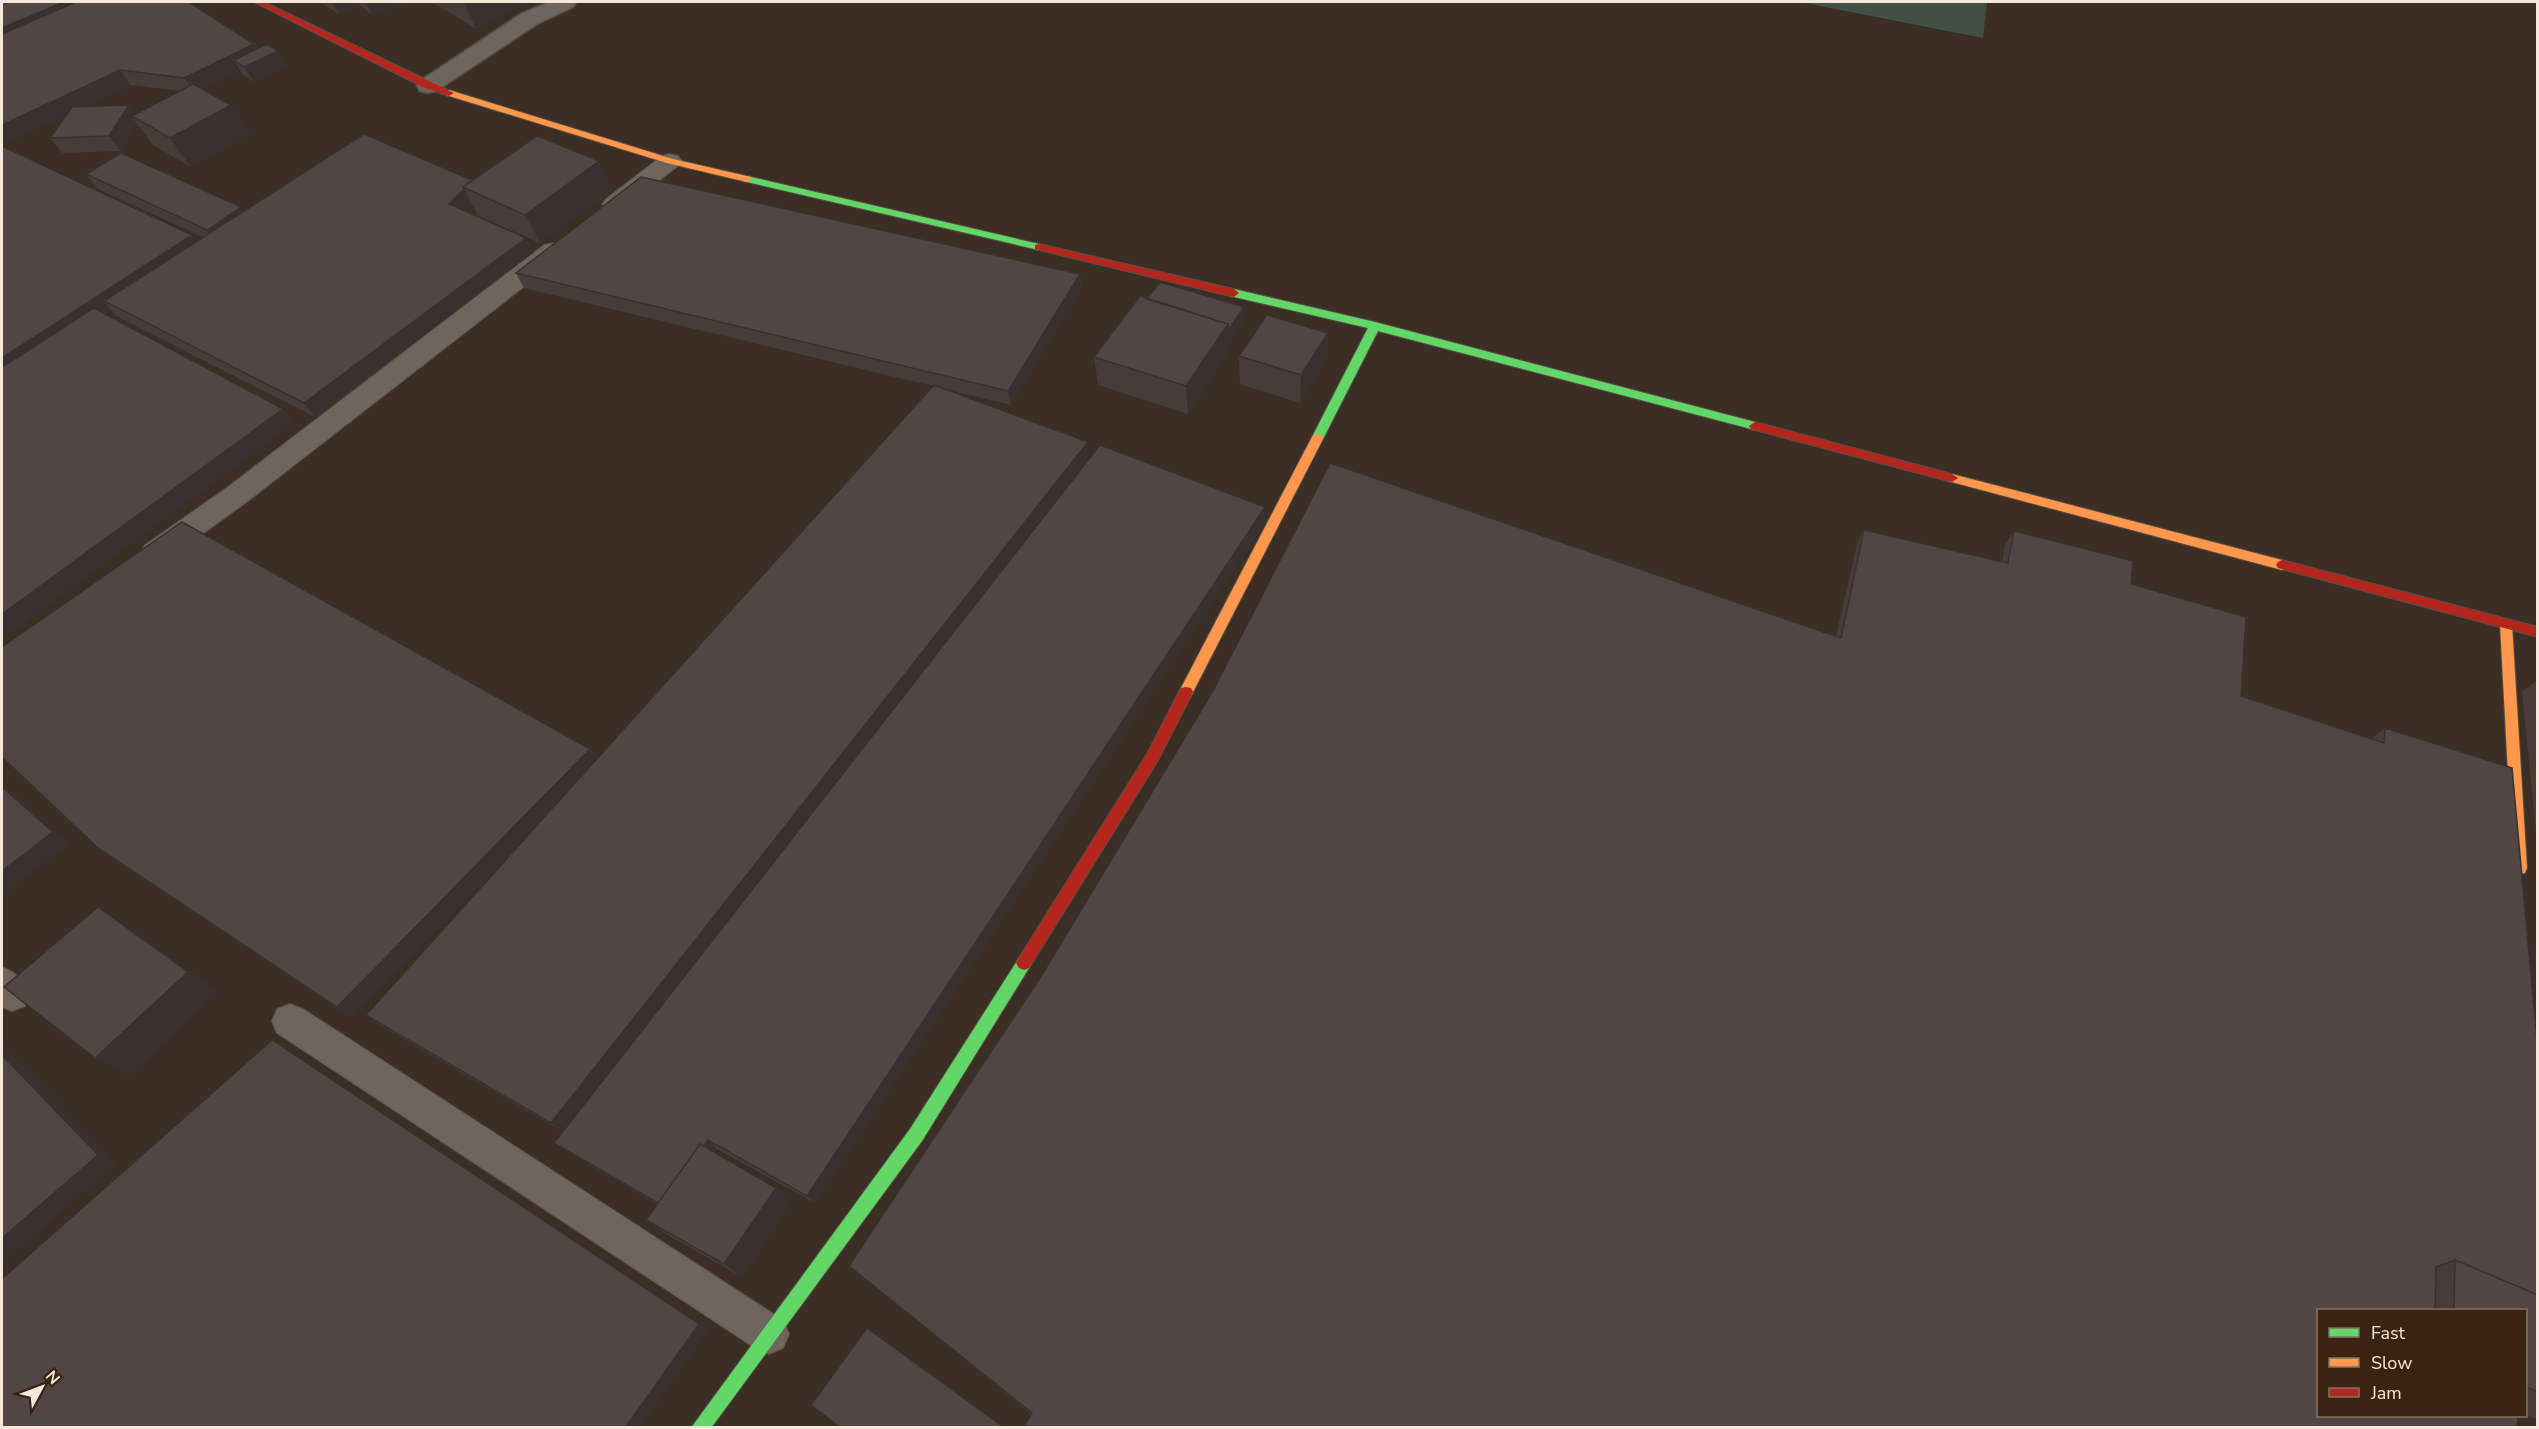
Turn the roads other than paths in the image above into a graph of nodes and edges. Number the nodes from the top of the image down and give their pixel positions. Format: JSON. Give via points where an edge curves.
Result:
{"nodes":[{"id":1,"x":258,"y":2,"type":"edge"},
{"id":2,"x":565,"y":2,"type":"edge"},
{"id":3,"x":428,"y":86,"type":"junction"},
{"id":4,"x":670,"y":161,"type":"junction"},
{"id":5,"x":1375,"y":326,"type":"junction"},
{"id":6,"x":133,"y":568,"type":"edge"},
{"id":7,"x":2506,"y":624,"type":"junction"},
{"id":8,"x":2538,"y":632,"type":"edge"},
{"id":9,"x":2521,"y":883,"type":"edge"},
{"id":10,"x":290,"y":1021,"type":"dead end"},
{"id":11,"x":769,"y":1334,"type":"junction"},
{"id":12,"x":700,"y":1428,"type":"edge"}],
"edges":[{"from":1,"to":3,"type":"street"},
{"from":2,"to":3,"type":"street","via":[[529,19]]},
{"from":3,"to":4,"type":"street"},
{"from":4,"to":5,"type":"street"},
{"from":4,"to":6,"type":"lane","via":[[238,494]]},
{"from":5,"to":7,"type":"street"},
{"from":5,"to":11,"type":"street","via":[[1152,758],[916,1135]]},
{"from":7,"to":8,"type":"street"},
{"from":7,"to":9,"type":"street"},
{"from":10,"to":11,"type":"lane"},
{"from":11,"to":12,"type":"street"}]}
